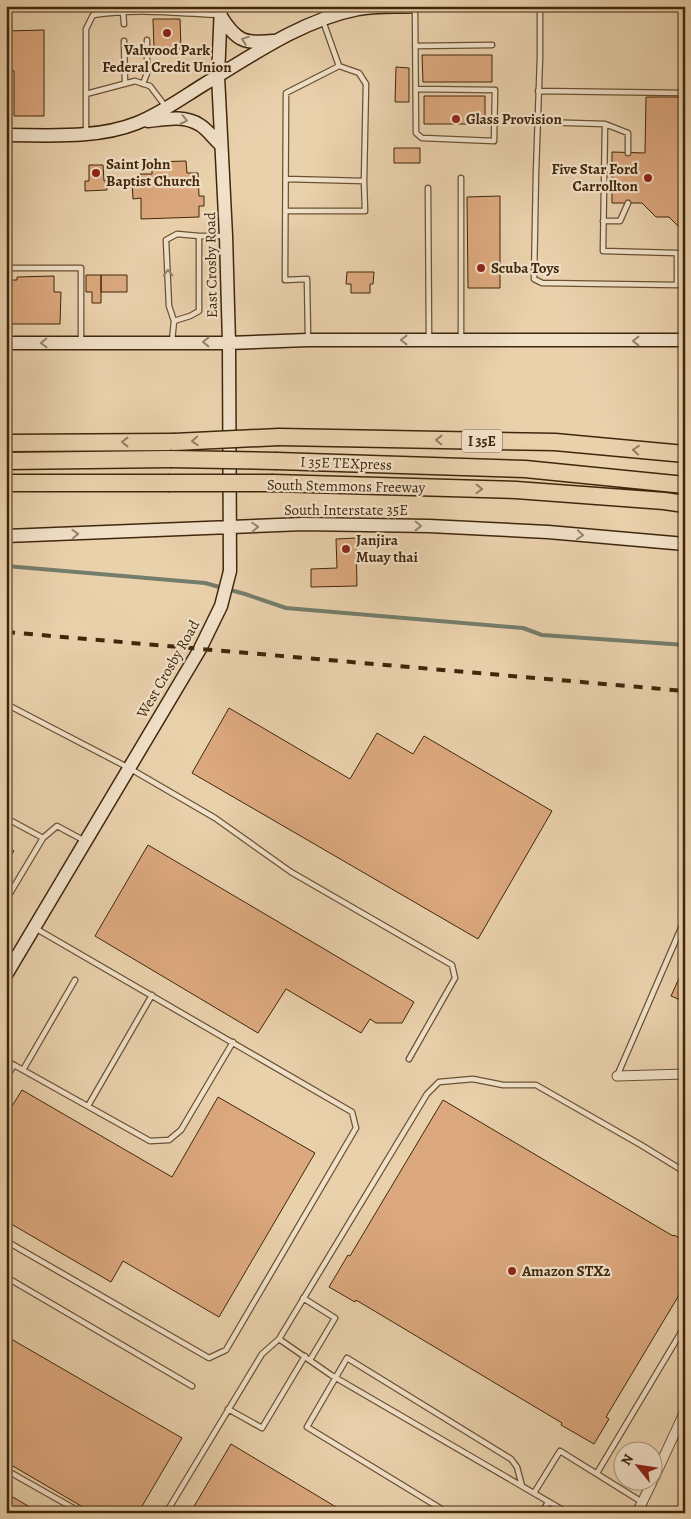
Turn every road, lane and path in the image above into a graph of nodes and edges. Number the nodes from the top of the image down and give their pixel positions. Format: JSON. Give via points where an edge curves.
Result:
{"nodes":[{"id":1,"x":415,"y":6,"type":"edge"},
{"id":2,"x":540,"y":6,"type":"edge"},
{"id":3,"x":220,"y":11,"type":"edge"},
{"id":4,"x":123,"y":12,"type":"junction"},
{"id":5,"x":323,"y":20,"type":"junction"},
{"id":6,"x":124,"y":24,"type":"dead end"},
{"id":7,"x":147,"y":40,"type":"dead end"},
{"id":8,"x":280,"y":40,"type":"junction"},
{"id":9,"x":124,"y":41,"type":"dead end"},
{"id":10,"x":492,"y":45,"type":"dead end"},
{"id":11,"x":415,"y":46,"type":"junction"},
{"id":12,"x":339,"y":66,"type":"junction"},
{"id":13,"x":218,"y":76,"type":"junction"},
{"id":14,"x":125,"y":84,"type":"junction"},
{"id":15,"x":144,"y":84,"type":"junction"},
{"id":16,"x":416,"y":89,"type":"junction"},
{"id":17,"x":538,"y":91,"type":"junction"},
{"id":18,"x":685,"y":93,"type":"edge"},
{"id":19,"x":86,"y":94,"type":"junction"},
{"id":20,"x":166,"y":107,"type":"junction"},
{"id":21,"x":138,"y":122,"type":"junction"},
{"id":22,"x":537,"y":122,"type":"junction"},
{"id":23,"x":605,"y":124,"type":"junction"},
{"id":24,"x":86,"y":134,"type":"junction"},
{"id":25,"x":6,"y":136,"type":"edge"},
{"id":26,"x":221,"y":145,"type":"junction"},
{"id":27,"x":628,"y":153,"type":"dead end"},
{"id":28,"x":461,"y":178,"type":"dead end"},
{"id":29,"x":286,"y":179,"type":"junction"},
{"id":30,"x":364,"y":181,"type":"junction"},
{"id":31,"x":428,"y":188,"type":"dead end"},
{"id":32,"x":628,"y":203,"type":"dead end"},
{"id":33,"x":286,"y":211,"type":"junction"},
{"id":34,"x":603,"y":221,"type":"junction"},
{"id":35,"x":199,"y":236,"type":"junction"},
{"id":36,"x":226,"y":236,"type":"junction"},
{"id":37,"x":677,"y":253,"type":"junction"},
{"id":38,"x":685,"y":253,"type":"edge"},
{"id":39,"x":6,"y":268,"type":"edge"},
{"id":40,"x":174,"y":320,"type":"junction"},
{"id":41,"x":308,"y":340,"type":"junction"},
{"id":42,"x":429,"y":340,"type":"junction"},
{"id":43,"x":461,"y":340,"type":"junction"},
{"id":44,"x":685,"y":340,"type":"edge"},
{"id":45,"x":81,"y":342,"type":"junction"},
{"id":46,"x":172,"y":342,"type":"junction"},
{"id":47,"x":6,"y":343,"type":"edge"},
{"id":48,"x":229,"y":343,"type":"junction"},
{"id":49,"x":6,"y":442,"type":"edge"},
{"id":50,"x":685,"y":454,"type":"edge"},
{"id":51,"x":6,"y":461,"type":"edge"},
{"id":52,"x":6,"y":483,"type":"edge"},
{"id":53,"x":685,"y":486,"type":"edge"},
{"id":54,"x":685,"y":504,"type":"edge"},
{"id":55,"x":228,"y":528,"type":"junction"},
{"id":56,"x":6,"y":536,"type":"edge"},
{"id":57,"x":685,"y":544,"type":"edge"},
{"id":58,"x":6,"y":704,"type":"edge"},
{"id":59,"x":129,"y":768,"type":"junction"},
{"id":60,"x":6,"y":818,"type":"edge"},
{"id":61,"x":44,"y":838,"type":"junction"},
{"id":62,"x":86,"y":841,"type":"junction"},
{"id":63,"x":6,"y":900,"type":"edge"},
{"id":64,"x":685,"y":919,"type":"edge"},
{"id":65,"x":35,"y":927,"type":"junction"},
{"id":66,"x":6,"y":975,"type":"edge"},
{"id":67,"x":75,"y":980,"type":"dead end"},
{"id":68,"x":152,"y":995,"type":"junction"},
{"id":69,"x":233,"y":1042,"type":"junction"},
{"id":70,"x":409,"y":1059,"type":"dead end"},
{"id":71,"x":6,"y":1060,"type":"edge"},
{"id":72,"x":14,"y":1065,"type":"junction"},
{"id":73,"x":23,"y":1070,"type":"junction"},
{"id":74,"x":685,"y":1074,"type":"edge"},
{"id":75,"x":616,"y":1076,"type":"joint"},
{"id":76,"x":6,"y":1078,"type":"edge"},
{"id":77,"x":88,"y":1106,"type":"junction"},
{"id":78,"x":685,"y":1172,"type":"edge"},
{"id":79,"x":6,"y":1241,"type":"edge"},
{"id":80,"x":6,"y":1277,"type":"edge"},
{"id":81,"x":303,"y":1298,"type":"junction"},
{"id":82,"x":684,"y":1328,"type":"edge"},
{"id":83,"x":279,"y":1338,"type":"junction"},
{"id":84,"x":305,"y":1356,"type":"junction"},
{"id":85,"x":310,"y":1360,"type":"junction"},
{"id":86,"x":336,"y":1378,"type":"junction"},
{"id":87,"x":192,"y":1386,"type":"dead end"},
{"id":88,"x":228,"y":1409,"type":"junction"},
{"id":89,"x":685,"y":1411,"type":"edge"},
{"id":90,"x":664,"y":1456,"type":"edge"},
{"id":91,"x":6,"y":1470,"type":"edge"},
{"id":92,"x":597,"y":1473,"type":"junction"},
{"id":93,"x":522,"y":1486,"type":"junction"},
{"id":94,"x":647,"y":1492,"type":"edge"},
{"id":95,"x":534,"y":1493,"type":"junction"},
{"id":96,"x":548,"y":1502,"type":"junction"},
{"id":97,"x":642,"y":1502,"type":"junction"},
{"id":98,"x":82,"y":1513,"type":"edge"},
{"id":99,"x":166,"y":1513,"type":"edge"},
{"id":100,"x":448,"y":1513,"type":"edge"},
{"id":101,"x":542,"y":1513,"type":"edge"},
{"id":102,"x":568,"y":1513,"type":"edge"},
{"id":103,"x":637,"y":1513,"type":"edge"}],
"edges":[{"from":1,"to":5,"type":"street","via":[[359,9]]},
{"from":1,"to":11,"type":"lane"},
{"from":2,"to":17,"type":"lane"},
{"from":3,"to":4,"type":"lane"},
{"from":8,"to":3,"type":"street","one_way":true,"via":[[247,42],[231,32]]},
{"from":3,"to":13,"type":"street","name":"East Crosby Road"},
{"from":4,"to":6,"type":"lane"},
{"from":4,"to":19,"type":"lane","via":[[93,15],[86,29]]},
{"from":5,"to":8,"type":"street"},
{"from":5,"to":12,"type":"lane"},
{"from":7,"to":15,"type":"lane"},
{"from":8,"to":13,"type":"street"},
{"from":9,"to":14,"type":"lane"},
{"from":10,"to":11,"type":"lane"},
{"from":11,"to":16,"type":"lane"},
{"from":12,"to":29,"type":"lane","via":[[286,92]]},
{"from":12,"to":30,"type":"lane","via":[[359,73],[366,84]]},
{"from":13,"to":20,"type":"street"},
{"from":13,"to":26,"type":"street","name":"East Crosby Road"},
{"from":14,"to":15,"type":"lane","via":[[135,81]]},
{"from":14,"to":19,"type":"lane"},
{"from":15,"to":20,"type":"lane","via":[[150,86]]},
{"from":16,"to":16,"type":"lane","via":[[416,133],[422,138],[494,140],[495,90]]},
{"from":17,"to":18,"type":"lane"},
{"from":17,"to":22,"type":"lane"},
{"from":19,"to":24,"type":"lane"},
{"from":20,"to":21,"type":"street"},
{"from":21,"to":24,"type":"street","via":[[116,130]]},
{"from":21,"to":26,"type":"street","one_way":true,"via":[[183,118],[201,126]]},
{"from":22,"to":23,"type":"lane"},
{"from":22,"to":37,"type":"lane","via":[[534,279],[542,283],[677,285]]},
{"from":23,"to":27,"type":"lane","via":[[628,133]]},
{"from":23,"to":34,"type":"lane"},
{"from":24,"to":25,"type":"street"},
{"from":26,"to":36,"type":"street","name":"East Crosby Road"},
{"from":28,"to":43,"type":"lane"},
{"from":29,"to":30,"type":"lane"},
{"from":29,"to":33,"type":"lane"},
{"from":30,"to":33,"type":"lane","via":[[365,212]]},
{"from":31,"to":42,"type":"lane"},
{"from":32,"to":34,"type":"lane","via":[[620,221]]},
{"from":33,"to":41,"type":"lane","via":[[285,280],[307,279]]},
{"from":34,"to":37,"type":"lane","via":[[603,251]]},
{"from":35,"to":36,"type":"lane"},
{"from":35,"to":40,"type":"lane","via":[[199,311]]},
{"from":40,"to":35,"type":"lane","one_way":true,"via":[[169,306],[166,240],[178,234]]},
{"from":36,"to":48,"type":"street","name":"East Crosby Road"},
{"from":37,"to":38,"type":"lane"},
{"from":39,"to":45,"type":"lane","via":[[81,268]]},
{"from":40,"to":46,"type":"lane"},
{"from":42,"to":41,"type":"street","one_way":true},
{"from":41,"to":48,"type":"street"},
{"from":42,"to":43,"type":"street"},
{"from":44,"to":43,"type":"street","one_way":true},
{"from":45,"to":46,"type":"street"},
{"from":45,"to":47,"type":"street","one_way":true},
{"from":48,"to":46,"type":"street","one_way":true},
{"from":48,"to":55,"type":"street","name":"West Crosby Road"},
{"from":50,"to":49,"type":"highway","number":"I 35E","one_way":true,"bridge":true,"via":[[555,442],[279,437],[174,442]]},
{"from":51,"to":53,"type":"highway","name":"I 35E TEXpress","bridge":true,"via":[[170,459],[525,469]]},
{"from":52,"to":54,"type":"highway","name":"South Stemmons Freeway","one_way":true,"bridge":true,"via":[[273,483],[516,490]]},
{"from":56,"to":55,"type":"street","name":"South Interstate 35E","one_way":true},
{"from":55,"to":57,"type":"street","name":"South Interstate 35E","one_way":true,"via":[[303,524],[429,526]]},
{"from":55,"to":59,"type":"street","name":"West Crosby Road","via":[[230,572],[221,606],[200,650]]},
{"from":58,"to":59,"type":"lane"},
{"from":59,"to":62,"type":"street","name":"West Crosby Road"},
{"from":59,"to":70,"type":"lane","via":[[215,818],[291,872],[452,965],[455,978]]},
{"from":60,"to":61,"type":"lane"},
{"from":61,"to":62,"type":"lane","via":[[57,826]]},
{"from":61,"to":63,"type":"lane"},
{"from":62,"to":65,"type":"street","name":"West Crosby Road"},
{"from":64,"to":75,"type":"lane"},
{"from":65,"to":66,"type":"street","name":"West Crosby Road"},
{"from":65,"to":68,"type":"lane"},
{"from":67,"to":73,"type":"lane"},
{"from":68,"to":69,"type":"lane"},
{"from":68,"to":77,"type":"lane"},
{"from":69,"to":77,"type":"lane","via":[[181,1130],[169,1140],[150,1141]]},
{"from":69,"to":79,"type":"lane","via":[[352,1112],[356,1128],[226,1350],[209,1358]]},
{"from":71,"to":72,"type":"lane"},
{"from":72,"to":73,"type":"lane"},
{"from":72,"to":76,"type":"lane"},
{"from":73,"to":77,"type":"lane"},
{"from":74,"to":75,"type":"street"},
{"from":78,"to":81,"type":"lane","via":[[536,1085],[503,1085],[473,1079],[439,1082],[427,1094]]},
{"from":80,"to":87,"type":"lane"},
{"from":81,"to":83,"type":"lane"},
{"from":81,"to":85,"type":"lane","via":[[335,1318]]},
{"from":82,"to":92,"type":"lane"},
{"from":83,"to":84,"type":"lane"},
{"from":83,"to":88,"type":"lane","via":[[262,1354]]},
{"from":84,"to":85,"type":"lane"},
{"from":84,"to":88,"type":"lane","via":[[262,1428]]},
{"from":85,"to":86,"type":"lane"},
{"from":86,"to":93,"type":"lane"},
{"from":86,"to":93,"type":"lane","via":[[347,1358],[511,1459],[517,1467]]},
{"from":86,"to":100,"type":"lane","via":[[307,1427]]},
{"from":88,"to":99,"type":"lane"},
{"from":89,"to":90,"type":"street"},
{"from":91,"to":98,"type":"lane"},
{"from":92,"to":95,"type":"lane","via":[[560,1451]]},
{"from":92,"to":97,"type":"lane"},
{"from":93,"to":95,"type":"lane"},
{"from":94,"to":97,"type":"street"},
{"from":95,"to":96,"type":"lane"},
{"from":96,"to":101,"type":"lane"},
{"from":96,"to":102,"type":"lane"},
{"from":97,"to":103,"type":"street"}]}
